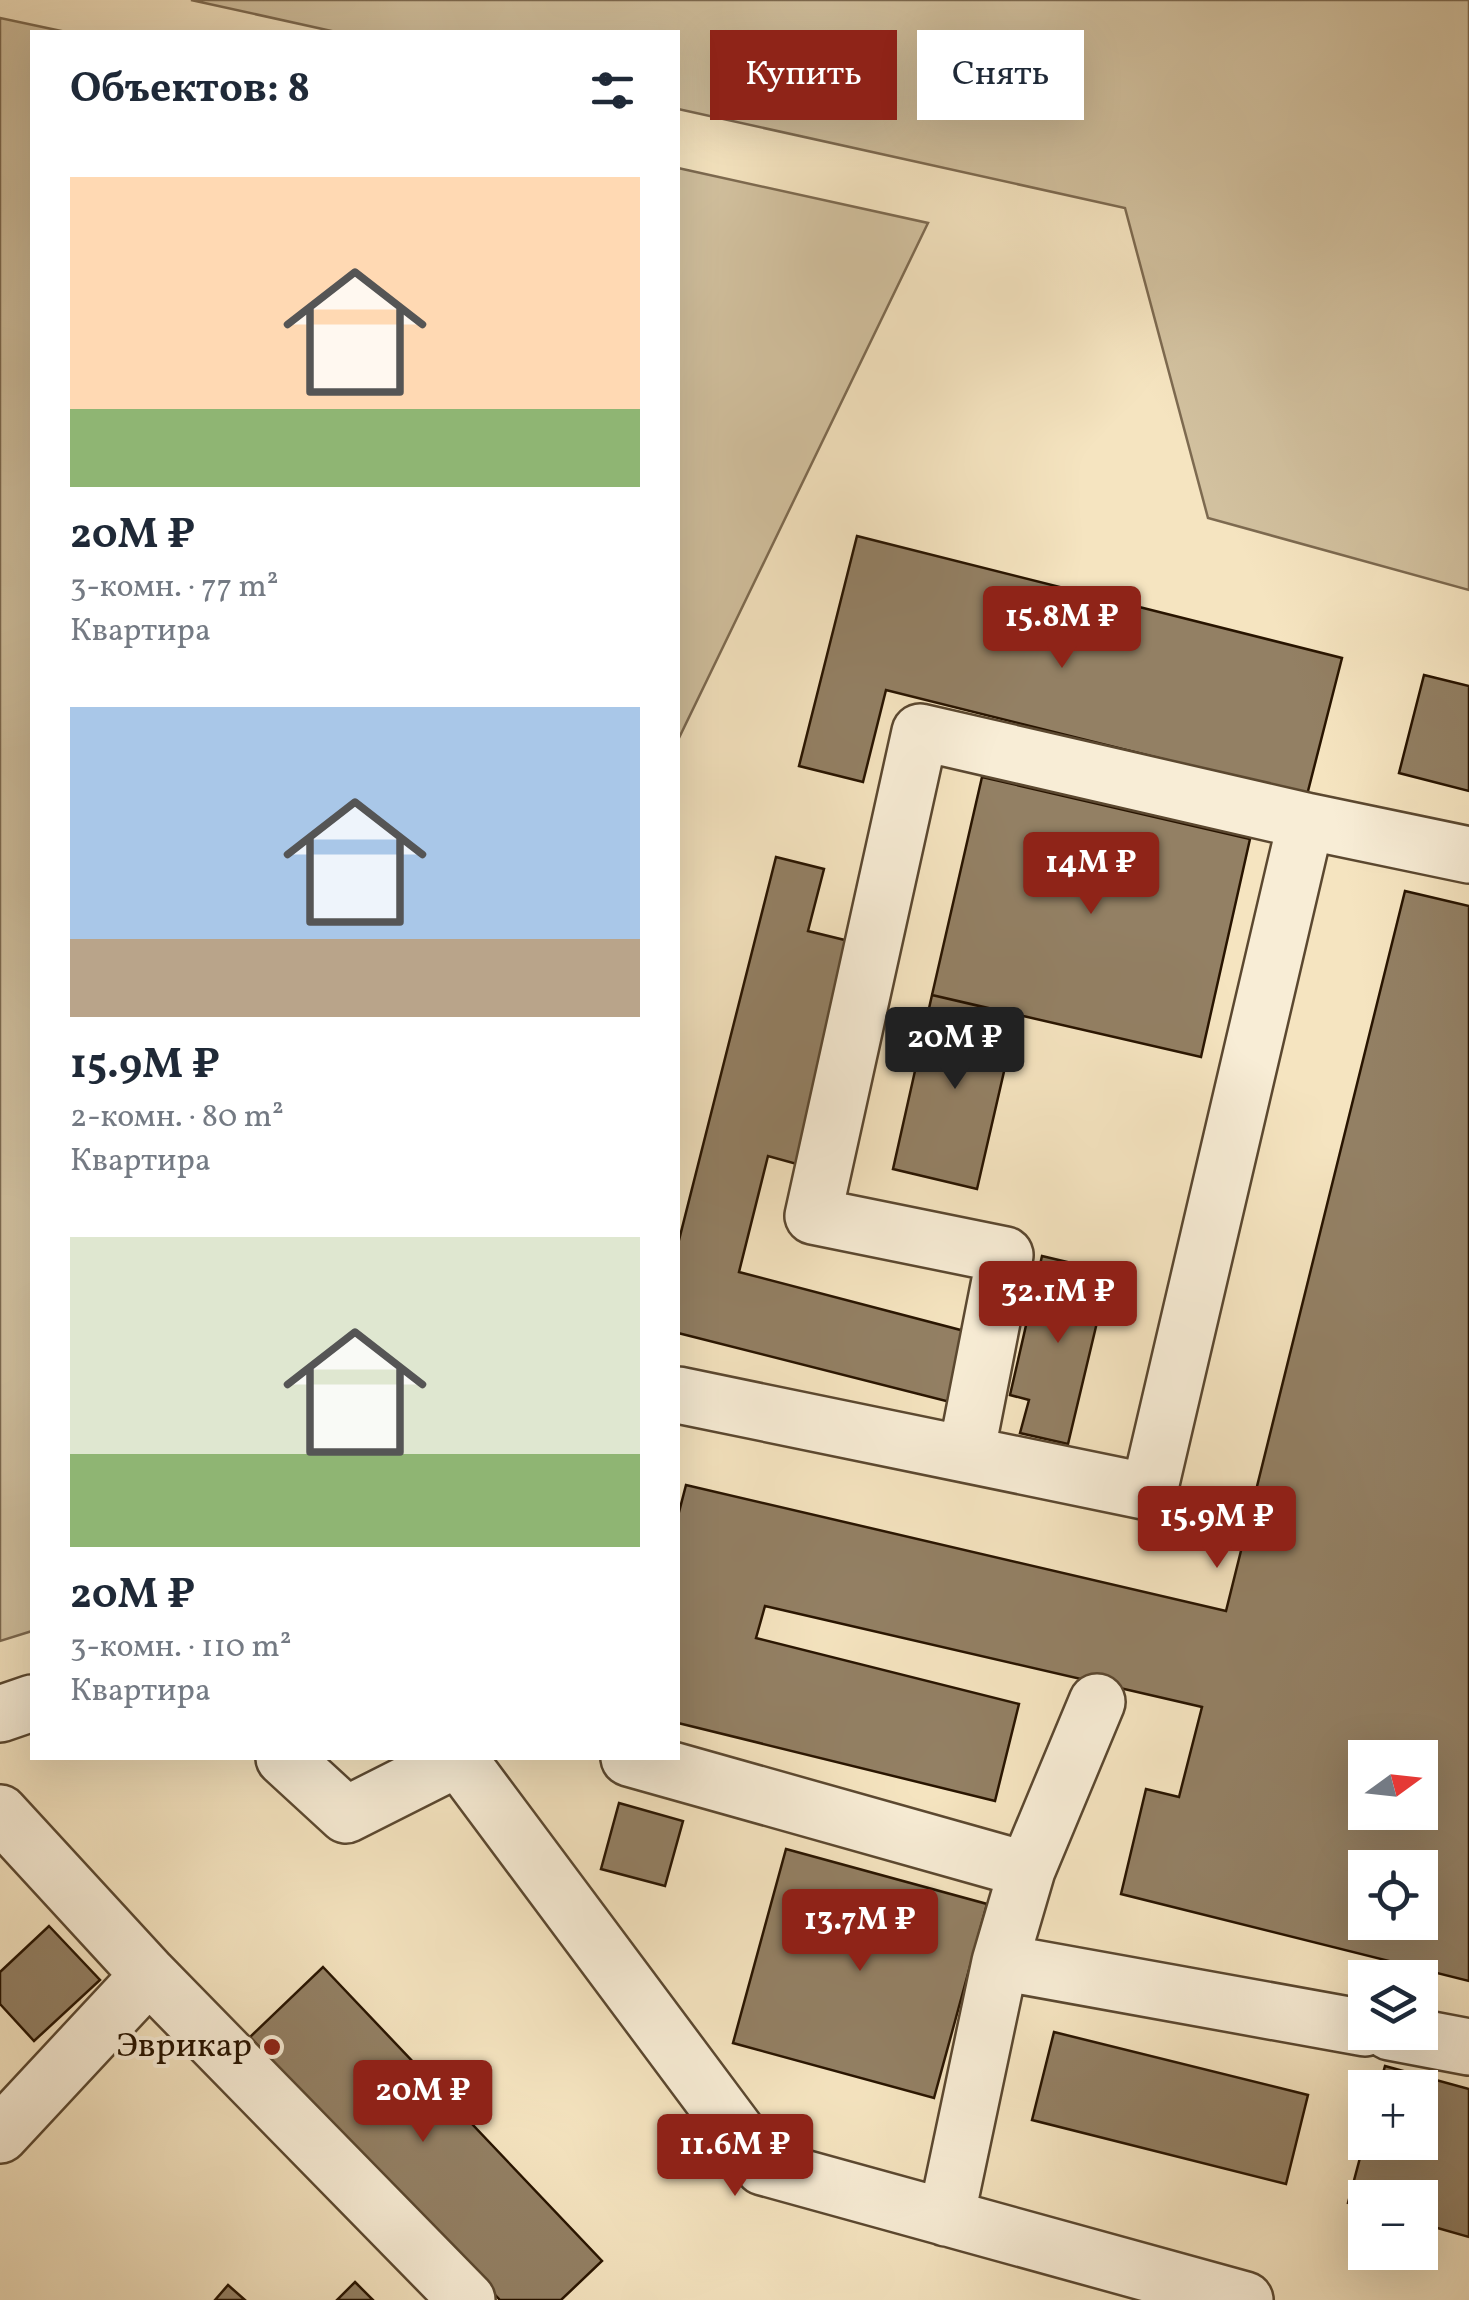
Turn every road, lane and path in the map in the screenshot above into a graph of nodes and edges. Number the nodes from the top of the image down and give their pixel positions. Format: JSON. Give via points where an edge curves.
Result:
{"nodes":[{"id":1,"x":1306,"y":821,"type":"junction"},
{"id":2,"x":1469,"y":855,"type":"edge"},
{"id":3,"x":680,"y":1395,"type":"edge"},
{"id":4,"x":966,"y":1454,"type":"junction"},
{"id":5,"x":1097,"y":1702,"type":"dead end"},
{"id":6,"x":30,"y":1705,"type":"edge"},
{"id":7,"x":0,"y":1714,"type":"edge"},
{"id":8,"x":286,"y":1760,"type":"edge"},
{"id":9,"x":454,"y":1760,"type":"edge"},
{"id":10,"x":459,"y":1760,"type":"edge"},
{"id":11,"x":636,"y":1760,"type":"edge"},
{"id":12,"x":0,"y":1813,"type":"edge"},
{"id":13,"x":1026,"y":1870,"type":"junction"},
{"id":14,"x":1000,"y":1962,"type":"junction"},
{"id":15,"x":149,"y":1975,"type":"junction"},
{"id":16,"x":1348,"y":2025,"type":"edge"},
{"id":17,"x":1438,"y":2041,"type":"edge"},
{"id":18,"x":1469,"y":2047,"type":"edge"},
{"id":19,"x":0,"y":2135,"type":"edge"},
{"id":20,"x":946,"y":2218,"type":"junction"},
{"id":21,"x":467,"y":2300,"type":"edge"},
{"id":22,"x":1245,"y":2300,"type":"edge"}],
"edges":[{"from":1,"to":2,"type":"street"},
{"from":1,"to":4,"type":"street","via":[[1149,1492]]},
{"from":1,"to":4,"type":"street","via":[[920,732],[814,1216],[1005,1255]]},
{"from":3,"to":4,"type":"street"},
{"from":5,"to":13,"type":"street"},
{"from":6,"to":7,"type":"street"},
{"from":8,"to":9,"type":"street","via":[[346,1816]]},
{"from":10,"to":20,"type":"street","via":[[763,2167]]},
{"from":11,"to":13,"type":"street"},
{"from":12,"to":15,"type":"street"},
{"from":13,"to":14,"type":"street"},
{"from":14,"to":16,"type":"street"},
{"from":14,"to":20,"type":"street"},
{"from":15,"to":19,"type":"street"},
{"from":15,"to":21,"type":"street"},
{"from":17,"to":18,"type":"street"},
{"from":20,"to":22,"type":"street"}]}
